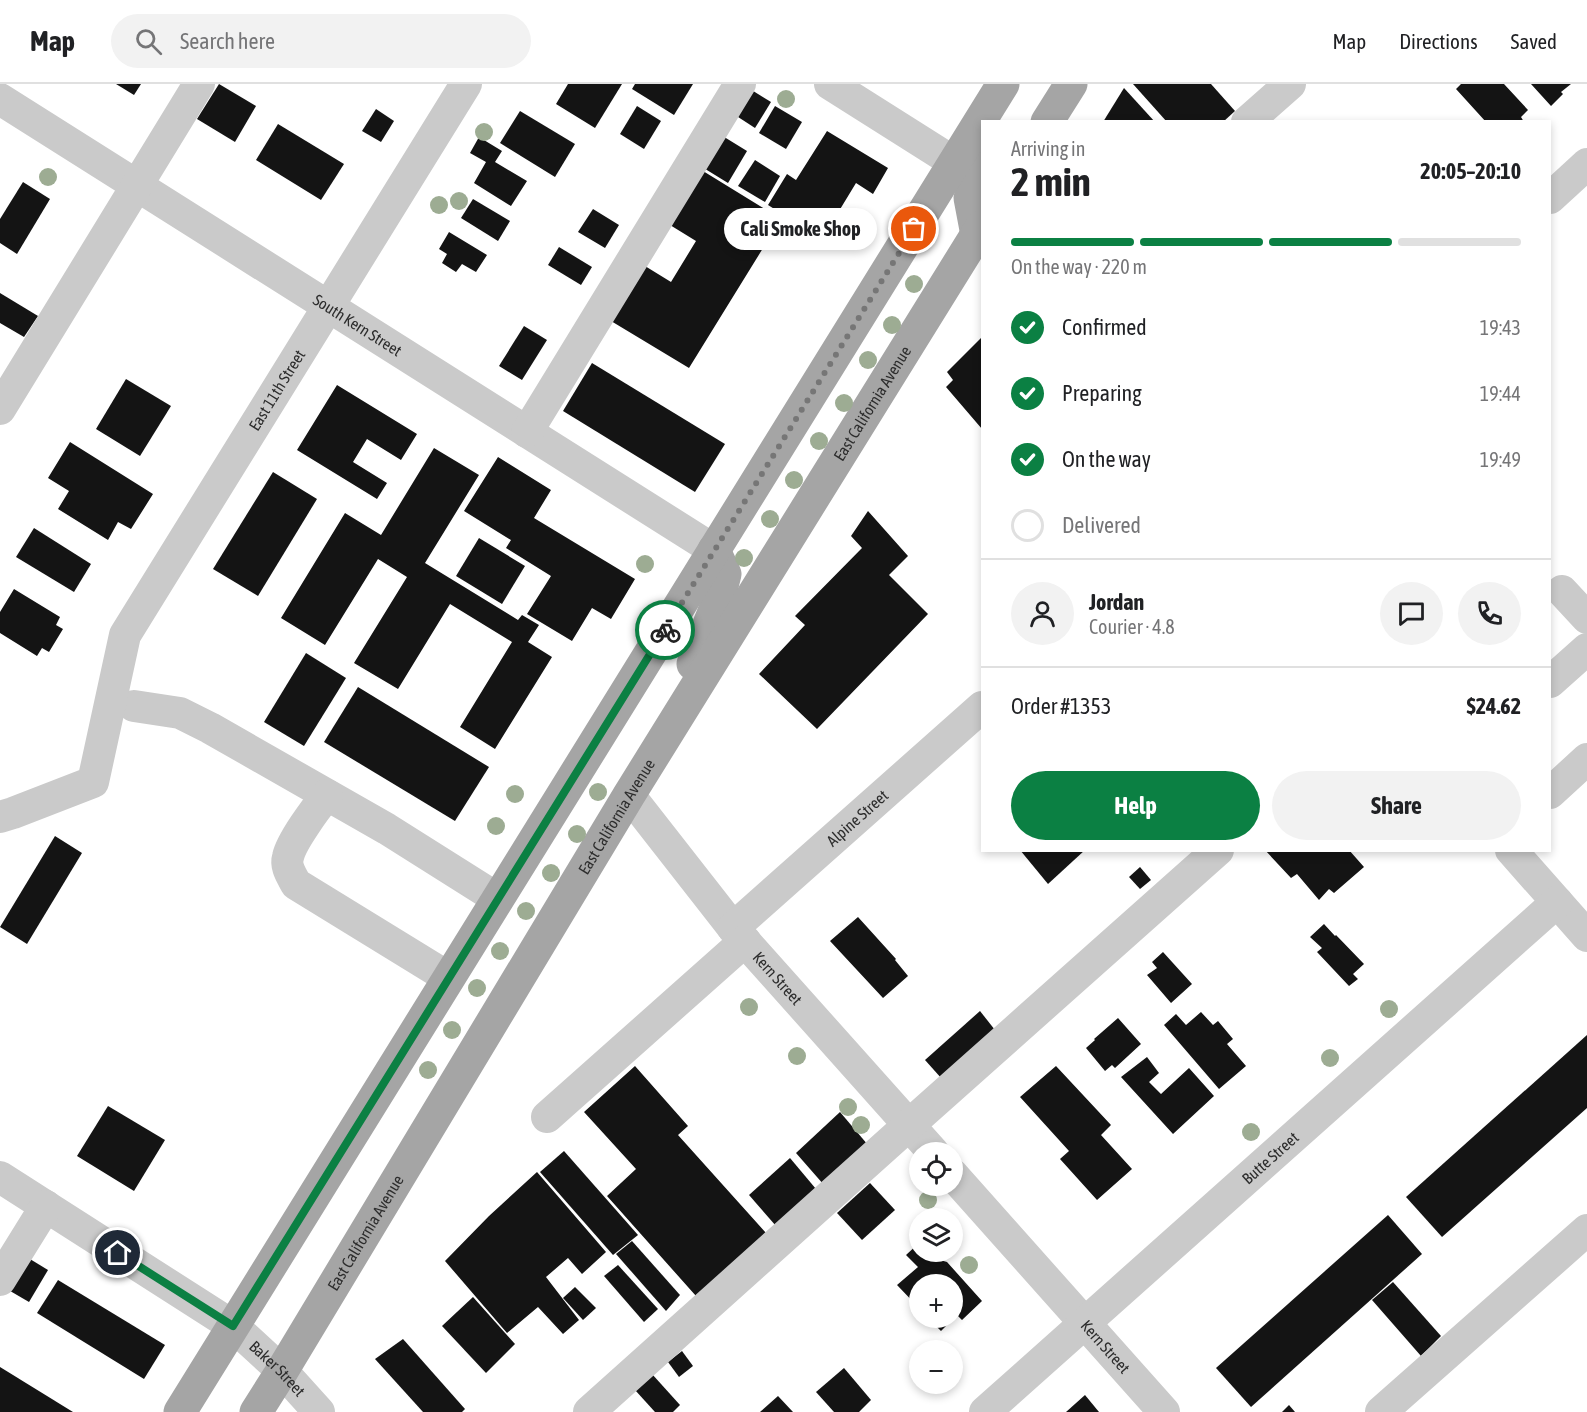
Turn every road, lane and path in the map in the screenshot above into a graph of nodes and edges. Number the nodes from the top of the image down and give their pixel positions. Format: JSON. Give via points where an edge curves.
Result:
{"nodes":[{"id":1,"x":199,"y":84,"type":"edge"},
{"id":2,"x":466,"y":84,"type":"edge"},
{"id":3,"x":740,"y":84,"type":"edge"},
{"id":4,"x":830,"y":84,"type":"edge"},
{"id":5,"x":1003,"y":84,"type":"edge"},
{"id":6,"x":1015,"y":84,"type":"edge"},
{"id":7,"x":1071,"y":84,"type":"edge"},
{"id":8,"x":1290,"y":84,"type":"edge"},
{"id":9,"x":0,"y":99,"type":"edge"},
{"id":10,"x":987,"y":120,"type":"edge"},
{"id":11,"x":1000,"y":120,"type":"edge"},
{"id":12,"x":1048,"y":120,"type":"edge"},
{"id":13,"x":1249,"y":120,"type":"edge"},
{"id":14,"x":981,"y":134,"type":"edge"},
{"id":15,"x":969,"y":162,"type":"edge"},
{"id":16,"x":1587,"y":164,"type":"edge"},
{"id":17,"x":137,"y":186,"type":"junction"},
{"id":18,"x":1551,"y":197,"type":"edge"},
{"id":19,"x":981,"y":234,"type":"edge"},
{"id":20,"x":328,"y":306,"type":"junction"},
{"id":21,"x":0,"y":409,"type":"edge"},
{"id":22,"x":527,"y":432,"type":"junction"},
{"id":23,"x":714,"y":550,"type":"junction"},
{"id":24,"x":1562,"y":591,"type":"dead end"},
{"id":25,"x":1587,"y":618,"type":"edge"},
{"id":26,"x":1587,"y":650,"type":"edge"},
{"id":27,"x":1551,"y":681,"type":"edge"},
{"id":28,"x":122,"y":704,"type":"junction"},
{"id":29,"x":981,"y":708,"type":"edge"},
{"id":30,"x":658,"y":749,"type":"junction"},
{"id":31,"x":1587,"y":759,"type":"edge"},
{"id":32,"x":1551,"y":792,"type":"edge"},
{"id":33,"x":327,"y":795,"type":"junction"},
{"id":34,"x":630,"y":795,"type":"junction"},
{"id":35,"x":0,"y":817,"type":"edge"},
{"id":36,"x":1216,"y":852,"type":"edge"},
{"id":37,"x":1513,"y":852,"type":"edge"},
{"id":38,"x":498,"y":899,"type":"junction"},
{"id":39,"x":1557,"y":902,"type":"junction"},
{"id":40,"x":739,"y":934,"type":"junction"},
{"id":41,"x":1587,"y":936,"type":"edge"},
{"id":42,"x":449,"y":978,"type":"junction"},
{"id":43,"x":547,"y":1117,"type":"dead end"},
{"id":44,"x":909,"y":1125,"type":"junction"},
{"id":45,"x":924,"y":1142,"type":"edge"},
{"id":46,"x":0,"y":1177,"type":"edge"},
{"id":47,"x":963,"y":1186,"type":"edge"},
{"id":48,"x":46,"y":1206,"type":"junction"},
{"id":49,"x":1587,"y":1230,"type":"edge"},
{"id":50,"x":0,"y":1280,"type":"edge"},
{"id":51,"x":1085,"y":1323,"type":"junction"},
{"id":52,"x":233,"y":1326,"type":"junction"},
{"id":53,"x":282,"y":1371,"type":"junction"},
{"id":54,"x":180,"y":1412,"type":"edge"},
{"id":55,"x":256,"y":1412,"type":"edge"},
{"id":56,"x":319,"y":1412,"type":"edge"},
{"id":57,"x":589,"y":1412,"type":"edge"},
{"id":58,"x":985,"y":1412,"type":"edge"},
{"id":59,"x":1164,"y":1412,"type":"edge"},
{"id":60,"x":1381,"y":1412,"type":"edge"}],
"edges":[{"from":1,"to":17,"type":"street"},
{"from":2,"to":20,"type":"street","name":"East 11th Street"},
{"from":3,"to":22,"type":"street"},
{"from":4,"to":15,"type":"street"},
{"from":5,"to":10,"type":"main road"},
{"from":6,"to":11,"type":"main road"},
{"from":7,"to":12,"type":"main road"},
{"from":8,"to":13,"type":"street"},
{"from":9,"to":17,"type":"street","name":"South Kern Street"},
{"from":14,"to":15,"type":"main road"},
{"from":15,"to":19,"type":"main road","via":[[970,198]]},
{"from":15,"to":23,"type":"main road"},
{"from":16,"to":18,"type":"street"},
{"from":17,"to":20,"type":"street","name":"South Kern Street"},
{"from":17,"to":21,"type":"street"},
{"from":19,"to":30,"type":"main road","name":"East California Avenue"},
{"from":20,"to":22,"type":"street","name":"South Kern Street"},
{"from":20,"to":28,"type":"street","name":"East 11th Street","via":[[125,635]]},
{"from":22,"to":23,"type":"street","name":"South Kern Street"},
{"from":23,"to":30,"type":"main road","via":[[726,574]]},
{"from":23,"to":38,"type":"main road"},
{"from":24,"to":25,"type":"street"},
{"from":26,"to":27,"type":"street"},
{"from":28,"to":33,"type":"street","via":[[180,713]]},
{"from":28,"to":35,"type":"street","name":"East 11th Street","via":[[93,783]]},
{"from":29,"to":40,"type":"street","name":"Alpine Street"},
{"from":30,"to":34,"type":"main road","name":"East California Avenue"},
{"from":31,"to":32,"type":"street"},
{"from":33,"to":38,"type":"street"},
{"from":33,"to":42,"type":"street","via":[[287,858],[296,884]]},
{"from":34,"to":40,"type":"street","name":"Kern Street"},
{"from":34,"to":53,"type":"main road","name":"East California Avenue"},
{"from":36,"to":44,"type":"street"},
{"from":37,"to":39,"type":"street"},
{"from":38,"to":42,"type":"main road"},
{"from":39,"to":41,"type":"street"},
{"from":39,"to":51,"type":"street","name":"Butte Street"},
{"from":40,"to":43,"type":"street","name":"Alpine Street"},
{"from":40,"to":44,"type":"street","name":"Kern Street"},
{"from":42,"to":52,"type":"main road"},
{"from":44,"to":45,"type":"street","name":"Kern Street"},
{"from":44,"to":57,"type":"street"},
{"from":46,"to":48,"type":"street","name":"Baker Street"},
{"from":47,"to":51,"type":"street","name":"Kern Street"},
{"from":48,"to":50,"type":"street"},
{"from":48,"to":52,"type":"street","name":"Baker Street"},
{"from":49,"to":60,"type":"street"},
{"from":51,"to":58,"type":"street","name":"Butte Street"},
{"from":51,"to":59,"type":"street","name":"Kern Street"},
{"from":52,"to":53,"type":"street","name":"Baker Street"},
{"from":52,"to":54,"type":"main road"},
{"from":53,"to":55,"type":"main road","name":"East California Avenue"},
{"from":53,"to":56,"type":"street","name":"Baker Street"}]}
